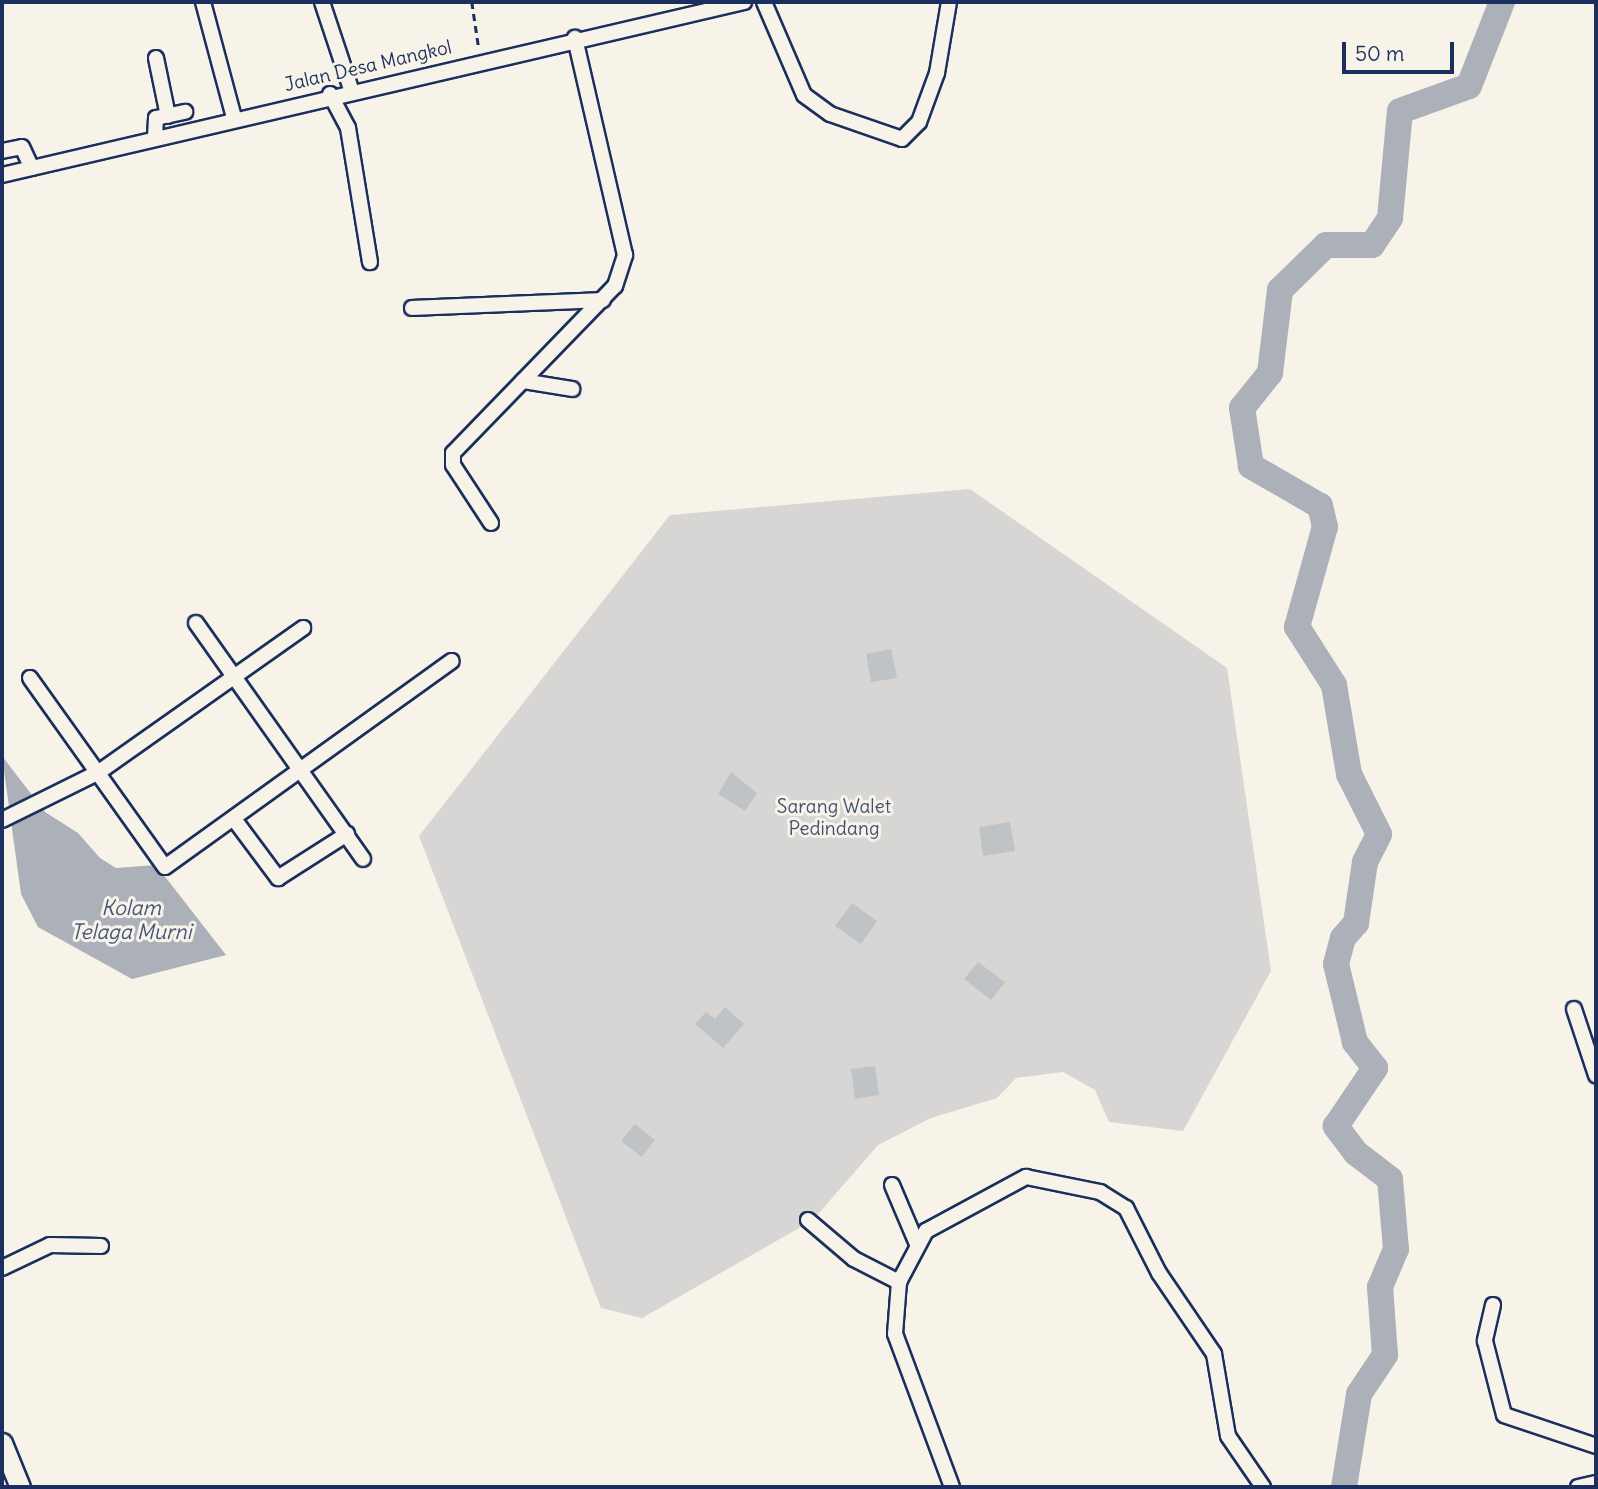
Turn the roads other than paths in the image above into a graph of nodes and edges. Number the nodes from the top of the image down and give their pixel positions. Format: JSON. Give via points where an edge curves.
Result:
{"nodes":[{"id":1,"x":203,"y":2,"type":"edge"},
{"id":2,"x":322,"y":2,"type":"edge"},
{"id":3,"x":744,"y":2,"type":"edge"},
{"id":4,"x":764,"y":2,"type":"edge"},
{"id":5,"x":950,"y":2,"type":"edge"},
{"id":6,"x":575,"y":38,"type":"junction"},
{"id":7,"x":156,"y":58,"type":"dead end"},
{"id":8,"x":351,"y":89,"type":"junction"},
{"id":9,"x":330,"y":94,"type":"junction"},
{"id":10,"x":185,"y":112,"type":"dead end"},
{"id":11,"x":168,"y":116,"type":"junction"},
{"id":12,"x":234,"y":118,"type":"junction"},
{"id":13,"x":155,"y":137,"type":"junction"},
{"id":14,"x":2,"y":151,"type":"edge"},
{"id":15,"x":32,"y":169,"type":"junction"},
{"id":16,"x":2,"y":175,"type":"edge"},
{"id":17,"x":370,"y":261,"type":"dead end"},
{"id":18,"x":603,"y":300,"type":"junction"},
{"id":19,"x":412,"y":308,"type":"dead end"},
{"id":20,"x":523,"y":380,"type":"junction"},
{"id":21,"x":572,"y":389,"type":"dead end"},
{"id":22,"x":491,"y":523,"type":"dead end"},
{"id":23,"x":196,"y":623,"type":"dead end"},
{"id":24,"x":303,"y":628,"type":"dead end"},
{"id":25,"x":452,"y":661,"type":"dead end"},
{"id":26,"x":237,"y":674,"type":"junction"},
{"id":27,"x":30,"y":678,"type":"dead end"},
{"id":28,"x":99,"y":772,"type":"junction"},
{"id":29,"x":304,"y":772,"type":"junction"},
{"id":30,"x":4,"y":819,"type":"edge"},
{"id":31,"x":234,"y":819,"type":"junction"},
{"id":32,"x":347,"y":835,"type":"junction"},
{"id":33,"x":363,"y":859,"type":"dead end"},
{"id":34,"x":1574,"y":1009,"type":"dead end"},
{"id":35,"x":1590,"y":1041,"type":"edge"},
{"id":36,"x":1596,"y":1075,"type":"edge"},
{"id":37,"x":892,"y":1185,"type":"dead end"},
{"id":38,"x":808,"y":1220,"type":"dead end"},
{"id":39,"x":917,"y":1244,"type":"junction"},
{"id":40,"x":101,"y":1246,"type":"dead end"},
{"id":41,"x":2,"y":1268,"type":"edge"},
{"id":42,"x":899,"y":1282,"type":"junction"},
{"id":43,"x":1493,"y":1305,"type":"dead end"},
{"id":44,"x":2,"y":1443,"type":"edge"},
{"id":45,"x":1596,"y":1446,"type":"edge"},
{"id":46,"x":1596,"y":1483,"type":"edge"},
{"id":47,"x":20,"y":1487,"type":"edge"},
{"id":48,"x":952,"y":1487,"type":"edge"},
{"id":49,"x":1263,"y":1487,"type":"edge"},
{"id":50,"x":1578,"y":1487,"type":"edge"}],
"edges":[{"from":1,"to":12,"type":"street"},
{"from":2,"to":8,"type":"street"},
{"from":3,"to":6,"type":"street","name":"Jalan Desa Mangkol"},
{"from":4,"to":5,"type":"street","via":[[804,95],[830,114],[902,139],[919,122],[937,73]]},
{"from":6,"to":8,"type":"street","name":"Jalan Desa Mangkol"},
{"from":6,"to":18,"type":"street","via":[[625,255]]},
{"from":7,"to":11,"type":"street"},
{"from":8,"to":9,"type":"street","name":"Jalan Desa Mangkol"},
{"from":9,"to":12,"type":"street","name":"Jalan Desa Mangkol"},
{"from":9,"to":17,"type":"street","via":[[348,128]]},
{"from":10,"to":11,"type":"street"},
{"from":11,"to":13,"type":"street","via":[[153,122]]},
{"from":12,"to":13,"type":"street","name":"Jalan Desa Mangkol"},
{"from":13,"to":15,"type":"street","name":"Jalan Desa Mangkol"},
{"from":14,"to":15,"type":"street","via":[[22,147]]},
{"from":15,"to":16,"type":"street","name":"Jalan Desa Mangkol"},
{"from":18,"to":19,"type":"street"},
{"from":18,"to":20,"type":"street"},
{"from":20,"to":21,"type":"street"},
{"from":20,"to":22,"type":"street","via":[[452,459]]},
{"from":23,"to":26,"type":"street"},
{"from":24,"to":26,"type":"street"},
{"from":25,"to":29,"type":"street"},
{"from":26,"to":28,"type":"street"},
{"from":26,"to":29,"type":"street"},
{"from":27,"to":28,"type":"street"},
{"from":28,"to":30,"type":"street"},
{"from":28,"to":31,"type":"street","via":[[161,863],[170,866]]},
{"from":29,"to":31,"type":"street"},
{"from":29,"to":32,"type":"street"},
{"from":31,"to":32,"type":"street","via":[[278,878]]},
{"from":32,"to":33,"type":"street"},
{"from":34,"to":35,"type":"street"},
{"from":35,"to":36,"type":"street"},
{"from":37,"to":39,"type":"street"},
{"from":38,"to":42,"type":"street","via":[[863,1265]]},
{"from":39,"to":42,"type":"street"},
{"from":39,"to":49,"type":"street","via":[[951,1214],[1026,1177],[1100,1192],[1121,1203],[1214,1354],[1228,1437]]},
{"from":40,"to":41,"type":"street","via":[[50,1245]]},
{"from":42,"to":48,"type":"street","via":[[895,1334]]},
{"from":43,"to":45,"type":"street","via":[[1485,1341],[1504,1415]]},
{"from":44,"to":47,"type":"main road"},
{"from":46,"to":50,"type":"street"}]}
